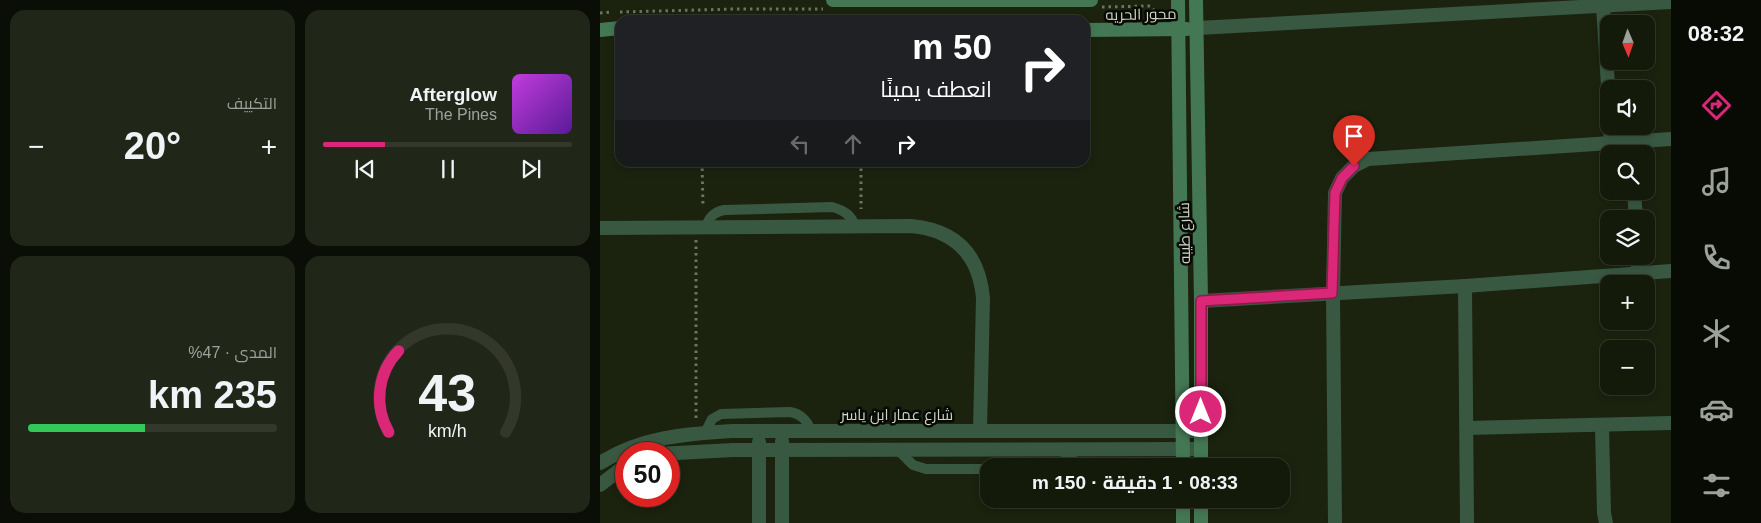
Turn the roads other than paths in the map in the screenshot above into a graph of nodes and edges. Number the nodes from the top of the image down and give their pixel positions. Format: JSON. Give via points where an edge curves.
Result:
{"nodes":[{"id":1,"x":833,"y":0,"type":"edge"},
{"id":2,"x":879,"y":0,"type":"edge"},
{"id":3,"x":1091,"y":0,"type":"edge"},
{"id":4,"x":1178,"y":0,"type":"edge"},
{"id":5,"x":1196,"y":0,"type":"edge"},
{"id":6,"x":1671,"y":2,"type":"edge"},
{"id":7,"x":1603,"y":6,"type":"junction"},
{"id":8,"x":615,"y":28,"type":"edge"},
{"id":9,"x":1198,"y":28,"type":"junction"},
{"id":10,"x":600,"y":30,"type":"edge"},
{"id":11,"x":1090,"y":30,"type":"edge"},
{"id":12,"x":1180,"y":30,"type":"junction"},
{"id":13,"x":1608,"y":80,"type":"edge"},
{"id":14,"x":1611,"y":135,"type":"edge"},
{"id":15,"x":1671,"y":139,"type":"edge"},
{"id":16,"x":1611,"y":143,"type":"junction"},
{"id":17,"x":1619,"y":145,"type":"edge"},
{"id":18,"x":1645,"y":145,"type":"edge"},
{"id":19,"x":858,"y":226,"type":"junction"},
{"id":20,"x":702,"y":227,"type":"junction"},
{"id":21,"x":600,"y":228,"type":"edge"},
{"id":22,"x":1638,"y":265,"type":"edge"},
{"id":23,"x":1671,"y":271,"type":"edge"},
{"id":24,"x":1638,"y":273,"type":"junction"},
{"id":25,"x":1465,"y":286,"type":"junction"},
{"id":26,"x":1332,"y":293,"type":"junction"},
{"id":27,"x":1201,"y":301,"type":"junction"},
{"id":28,"x":1671,"y":423,"type":"edge"},
{"id":29,"x":1602,"y":426,"type":"junction"},
{"id":30,"x":1467,"y":428,"type":"junction"},
{"id":31,"x":980,"y":430,"type":"junction"},
{"id":32,"x":758,"y":431,"type":"junction"},
{"id":33,"x":781,"y":431,"type":"junction"},
{"id":34,"x":811,"y":431,"type":"junction"},
{"id":35,"x":1183,"y":431,"type":"junction"},
{"id":36,"x":1201,"y":431,"type":"junction"},
{"id":37,"x":701,"y":434,"type":"junction"},
{"id":38,"x":1183,"y":449,"type":"junction"},
{"id":39,"x":1201,"y":449,"type":"junction"},
{"id":40,"x":759,"y":450,"type":"junction"},
{"id":41,"x":782,"y":450,"type":"junction"},
{"id":42,"x":1077,"y":450,"type":"junction"},
{"id":43,"x":899,"y":451,"type":"junction"},
{"id":44,"x":680,"y":452,"type":"edge"},
{"id":45,"x":1067,"y":458,"type":"edge"},
{"id":46,"x":1183,"y":458,"type":"edge"},
{"id":47,"x":1201,"y":458,"type":"edge"},
{"id":48,"x":600,"y":463,"type":"edge"},
{"id":49,"x":980,"y":470,"type":"edge"},
{"id":50,"x":615,"y":473,"type":"edge"},
{"id":51,"x":600,"y":485,"type":"edge"},
{"id":52,"x":1183,"y":508,"type":"edge"},
{"id":53,"x":1201,"y":508,"type":"edge"},
{"id":54,"x":759,"y":523,"type":"edge"},
{"id":55,"x":782,"y":523,"type":"edge"},
{"id":56,"x":1182,"y":523,"type":"edge"},
{"id":57,"x":1201,"y":523,"type":"edge"},
{"id":58,"x":1335,"y":523,"type":"edge"},
{"id":59,"x":1467,"y":523,"type":"edge"},
{"id":60,"x":1606,"y":523,"type":"edge"}],
"edges":[{"from":1,"to":2,"type":"main road","name":"محور الحريه"},
{"from":2,"to":3,"type":"main road","name":"محور الحريه"},
{"from":4,"to":12,"type":"main road","name":"شارع طيبه"},
{"from":5,"to":9,"type":"main road","name":"شارع طيبه"},
{"from":6,"to":7,"type":"street"},
{"from":7,"to":9,"type":"street"},
{"from":7,"to":13,"type":"street"},
{"from":8,"to":10,"type":"main road"},
{"from":9,"to":12,"type":"main road","name":"محور الحريه"},
{"from":9,"to":27,"type":"main road","name":"شارع طيبه"},
{"from":11,"to":12,"type":"main road","name":"محور الحريه"},
{"from":12,"to":35,"type":"main road","name":"شارع طيبه"},
{"from":14,"to":16,"type":"street"},
{"from":15,"to":18,"type":"street"},
{"from":16,"to":17,"type":"street"},
{"from":16,"to":26,"type":"street","via":[[1385,157],[1368,159],[1354,166],[1342,178],[1335,193]]},
{"from":19,"to":20,"type":"street"},
{"from":19,"to":20,"type":"lane","via":[[844,211],[832,207],[724,210],[714,213]]},
{"from":19,"to":31,"type":"street","via":[[927,228],[943,233],[968,253],[982,282]]},
{"from":20,"to":21,"type":"street"},
{"from":22,"to":24,"type":"street"},
{"from":23,"to":24,"type":"street"},
{"from":24,"to":25,"type":"street"},
{"from":25,"to":26,"type":"street"},
{"from":25,"to":30,"type":"street"},
{"from":26,"to":27,"type":"street"},
{"from":26,"to":58,"type":"street"},
{"from":27,"to":36,"type":"main road","name":"شارع طيبه"},
{"from":28,"to":29,"type":"street"},
{"from":29,"to":30,"type":"street"},
{"from":29,"to":60,"type":"street"},
{"from":30,"to":59,"type":"street"},
{"from":31,"to":34,"type":"street","name":"شارع عمار ابن ياسر"},
{"from":31,"to":35,"type":"street","name":"شارع عمار ابن ياسر"},
{"from":32,"to":33,"type":"street","name":"شارع عمار ابن ياسر"},
{"from":32,"to":37,"type":"street","name":"شارع عمار ابن ياسر"},
{"from":32,"to":40,"type":"street"},
{"from":33,"to":34,"type":"street","name":"شارع عمار ابن ياسر"},
{"from":33,"to":41,"type":"street"},
{"from":34,"to":37,"type":"lane","via":[[806,420],[790,412],[721,414],[712,418]]},
{"from":35,"to":36,"type":"street","name":"شارع عمار ابن ياسر"},
{"from":35,"to":38,"type":"main road","name":"شارع طيبه"},
{"from":36,"to":39,"type":"main road","name":"شارع طيبه"},
{"from":37,"to":48,"type":"street","name":"شارع عمار ابن ياسر","via":[[646,442]]},
{"from":38,"to":39,"type":"street"},
{"from":38,"to":42,"type":"street"},
{"from":38,"to":46,"type":"main road","name":"شارع طيبه"},
{"from":39,"to":47,"type":"main road","name":"شارع طيبه"},
{"from":40,"to":41,"type":"street"},
{"from":40,"to":44,"type":"street"},
{"from":40,"to":54,"type":"street"},
{"from":41,"to":43,"type":"street"},
{"from":41,"to":55,"type":"street"},
{"from":42,"to":43,"type":"street"},
{"from":42,"to":45,"type":"lane"},
{"from":43,"to":49,"type":"lane","via":[[913,465],[926,469]]},
{"from":50,"to":51,"type":"street"},
{"from":52,"to":56,"type":"main road"},
{"from":53,"to":57,"type":"main road"}]}
